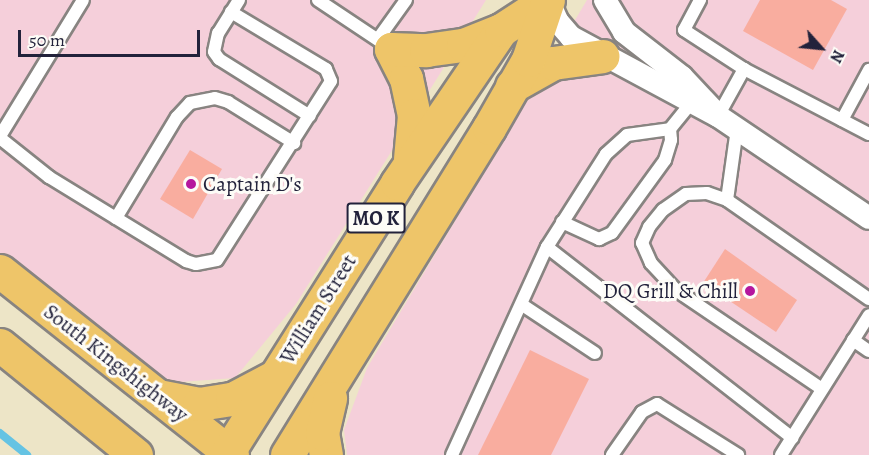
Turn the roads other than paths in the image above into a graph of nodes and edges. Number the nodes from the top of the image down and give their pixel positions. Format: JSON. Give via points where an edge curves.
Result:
{"nodes":[{"id":1,"x":83,"y":0,"type":"edge"},
{"id":2,"x":239,"y":0,"type":"edge"},
{"id":3,"x":318,"y":0,"type":"edge"},
{"id":4,"x":406,"y":0,"type":"edge"},
{"id":5,"x":548,"y":0,"type":"edge"},
{"id":6,"x":605,"y":0,"type":"edge"},
{"id":7,"x":700,"y":0,"type":"edge"},
{"id":8,"x":231,"y":12,"type":"junction"},
{"id":9,"x":501,"y":30,"type":"junction"},
{"id":10,"x":384,"y":44,"type":"junction"},
{"id":11,"x":603,"y":56,"type":"junction"},
{"id":12,"x":744,"y":69,"type":"junction"},
{"id":13,"x":869,"y":70,"type":"edge"},
{"id":14,"x":512,"y":86,"type":"junction"},
{"id":15,"x":690,"y":104,"type":"junction"},
{"id":16,"x":310,"y":116,"type":"junction"},
{"id":17,"x":718,"y":116,"type":"junction"},
{"id":18,"x":842,"y":120,"type":"junction"},
{"id":19,"x":670,"y":129,"type":"junction"},
{"id":20,"x":737,"y":129,"type":"junction"},
{"id":21,"x":869,"y":134,"type":"edge"},
{"id":22,"x":0,"y":137,"type":"edge"},
{"id":23,"x":294,"y":143,"type":"junction"},
{"id":24,"x":409,"y":165,"type":"junction"},
{"id":25,"x":728,"y":200,"type":"junction"},
{"id":26,"x":116,"y":218,"type":"junction"},
{"id":27,"x":869,"y":218,"type":"edge"},
{"id":28,"x":562,"y":222,"type":"junction"},
{"id":29,"x":547,"y":247,"type":"junction"},
{"id":30,"x":0,"y":271,"type":"edge"},
{"id":31,"x":869,"y":299,"type":"edge"},
{"id":32,"x":524,"y":306,"type":"junction"},
{"id":33,"x":869,"y":315,"type":"edge"},
{"id":34,"x":853,"y":340,"type":"junction"},
{"id":35,"x":0,"y":345,"type":"edge"},
{"id":36,"x":869,"y":351,"type":"edge"},
{"id":37,"x":595,"y":353,"type":"dead end"},
{"id":38,"x":276,"y":376,"type":"junction"},
{"id":39,"x":333,"y":385,"type":"junction"},
{"id":40,"x":822,"y":389,"type":"junction"},
{"id":41,"x":157,"y":395,"type":"junction"},
{"id":42,"x":792,"y":438,"type":"junction"},
{"id":43,"x":229,"y":454,"type":"edge"},
{"id":44,"x":136,"y":455,"type":"edge"},
{"id":45,"x":287,"y":455,"type":"edge"},
{"id":46,"x":326,"y":455,"type":"edge"},
{"id":47,"x":452,"y":455,"type":"edge"},
{"id":48,"x":612,"y":455,"type":"edge"},
{"id":49,"x":738,"y":455,"type":"edge"},
{"id":50,"x":781,"y":455,"type":"edge"}],
"edges":[{"from":1,"to":22,"type":"lane"},
{"from":2,"to":8,"type":"lane"},
{"from":3,"to":10,"type":"lane"},
{"from":4,"to":10,"type":"lane"},
{"from":5,"to":9,"type":"main road","name":"William Street","number":"MO K"},
{"from":5,"to":11,"type":"street","via":[[558,22],[571,37]]},
{"from":5,"to":14,"type":"main road","number":"MO K","via":[[528,60]]},
{"from":6,"to":17,"type":"street","via":[[624,32],[688,83]]},
{"from":7,"to":12,"type":"lane","via":[[684,30]]},
{"from":8,"to":16,"type":"lane","via":[[214,43],[219,59]]},
{"from":8,"to":16,"type":"lane","via":[[330,73],[328,88]]},
{"from":9,"to":10,"type":"main road","via":[[463,45],[426,50]]},
{"from":9,"to":24,"type":"main road","name":"William Street","number":"MO K"},
{"from":10,"to":24,"type":"main road","via":[[406,78],[414,115]]},
{"from":11,"to":14,"type":"main road","via":[[553,63]]},
{"from":11,"to":15,"type":"street"},
{"from":12,"to":17,"type":"lane"},
{"from":12,"to":18,"type":"lane"},
{"from":13,"to":18,"type":"lane"},
{"from":14,"to":39,"type":"main road","number":"MO K"},
{"from":15,"to":17,"type":"street"},
{"from":15,"to":19,"type":"lane"},
{"from":16,"to":23,"type":"lane"},
{"from":17,"to":20,"type":"street"},
{"from":18,"to":21,"type":"lane"},
{"from":19,"to":28,"type":"lane","via":[[627,135],[618,141]]},
{"from":19,"to":28,"type":"lane","via":[[671,140],[664,160],[612,233],[599,239]]},
{"from":20,"to":25,"type":"lane"},
{"from":20,"to":27,"type":"street"},
{"from":22,"to":26,"type":"lane","via":[[49,177]]},
{"from":23,"to":26,"type":"lane","via":[[228,102],[215,98],[190,104],[177,117]]},
{"from":23,"to":26,"type":"lane","via":[[217,260],[196,264],[186,261]]},
{"from":24,"to":38,"type":"main road","name":"William Street","number":"MO K"},
{"from":25,"to":31,"type":"lane"},
{"from":25,"to":40,"type":"lane","via":[[707,193],[686,194],[663,210],[642,243],[651,263],[676,290]]},
{"from":28,"to":29,"type":"lane"},
{"from":29,"to":32,"type":"lane"},
{"from":29,"to":42,"type":"lane"},
{"from":30,"to":41,"type":"main road","name":"South Kingshighway"},
{"from":32,"to":37,"type":"lane"},
{"from":32,"to":47,"type":"lane"},
{"from":33,"to":34,"type":"lane"},
{"from":34,"to":36,"type":"lane"},
{"from":34,"to":40,"type":"lane"},
{"from":35,"to":44,"type":"main road"},
{"from":38,"to":41,"type":"main road","via":[[232,399],[199,404]]},
{"from":38,"to":43,"type":"main road","name":"William Street","number":"MO K"},
{"from":39,"to":45,"type":"main road","number":"MO K"},
{"from":39,"to":46,"type":"main road","via":[[322,433]]},
{"from":40,"to":42,"type":"lane"},
{"from":41,"to":43,"type":"main road","name":"South Kingshighway"},
{"from":42,"to":50,"type":"lane"},
{"from":48,"to":49,"type":"lane","via":[[642,412],[657,404]]}]}
